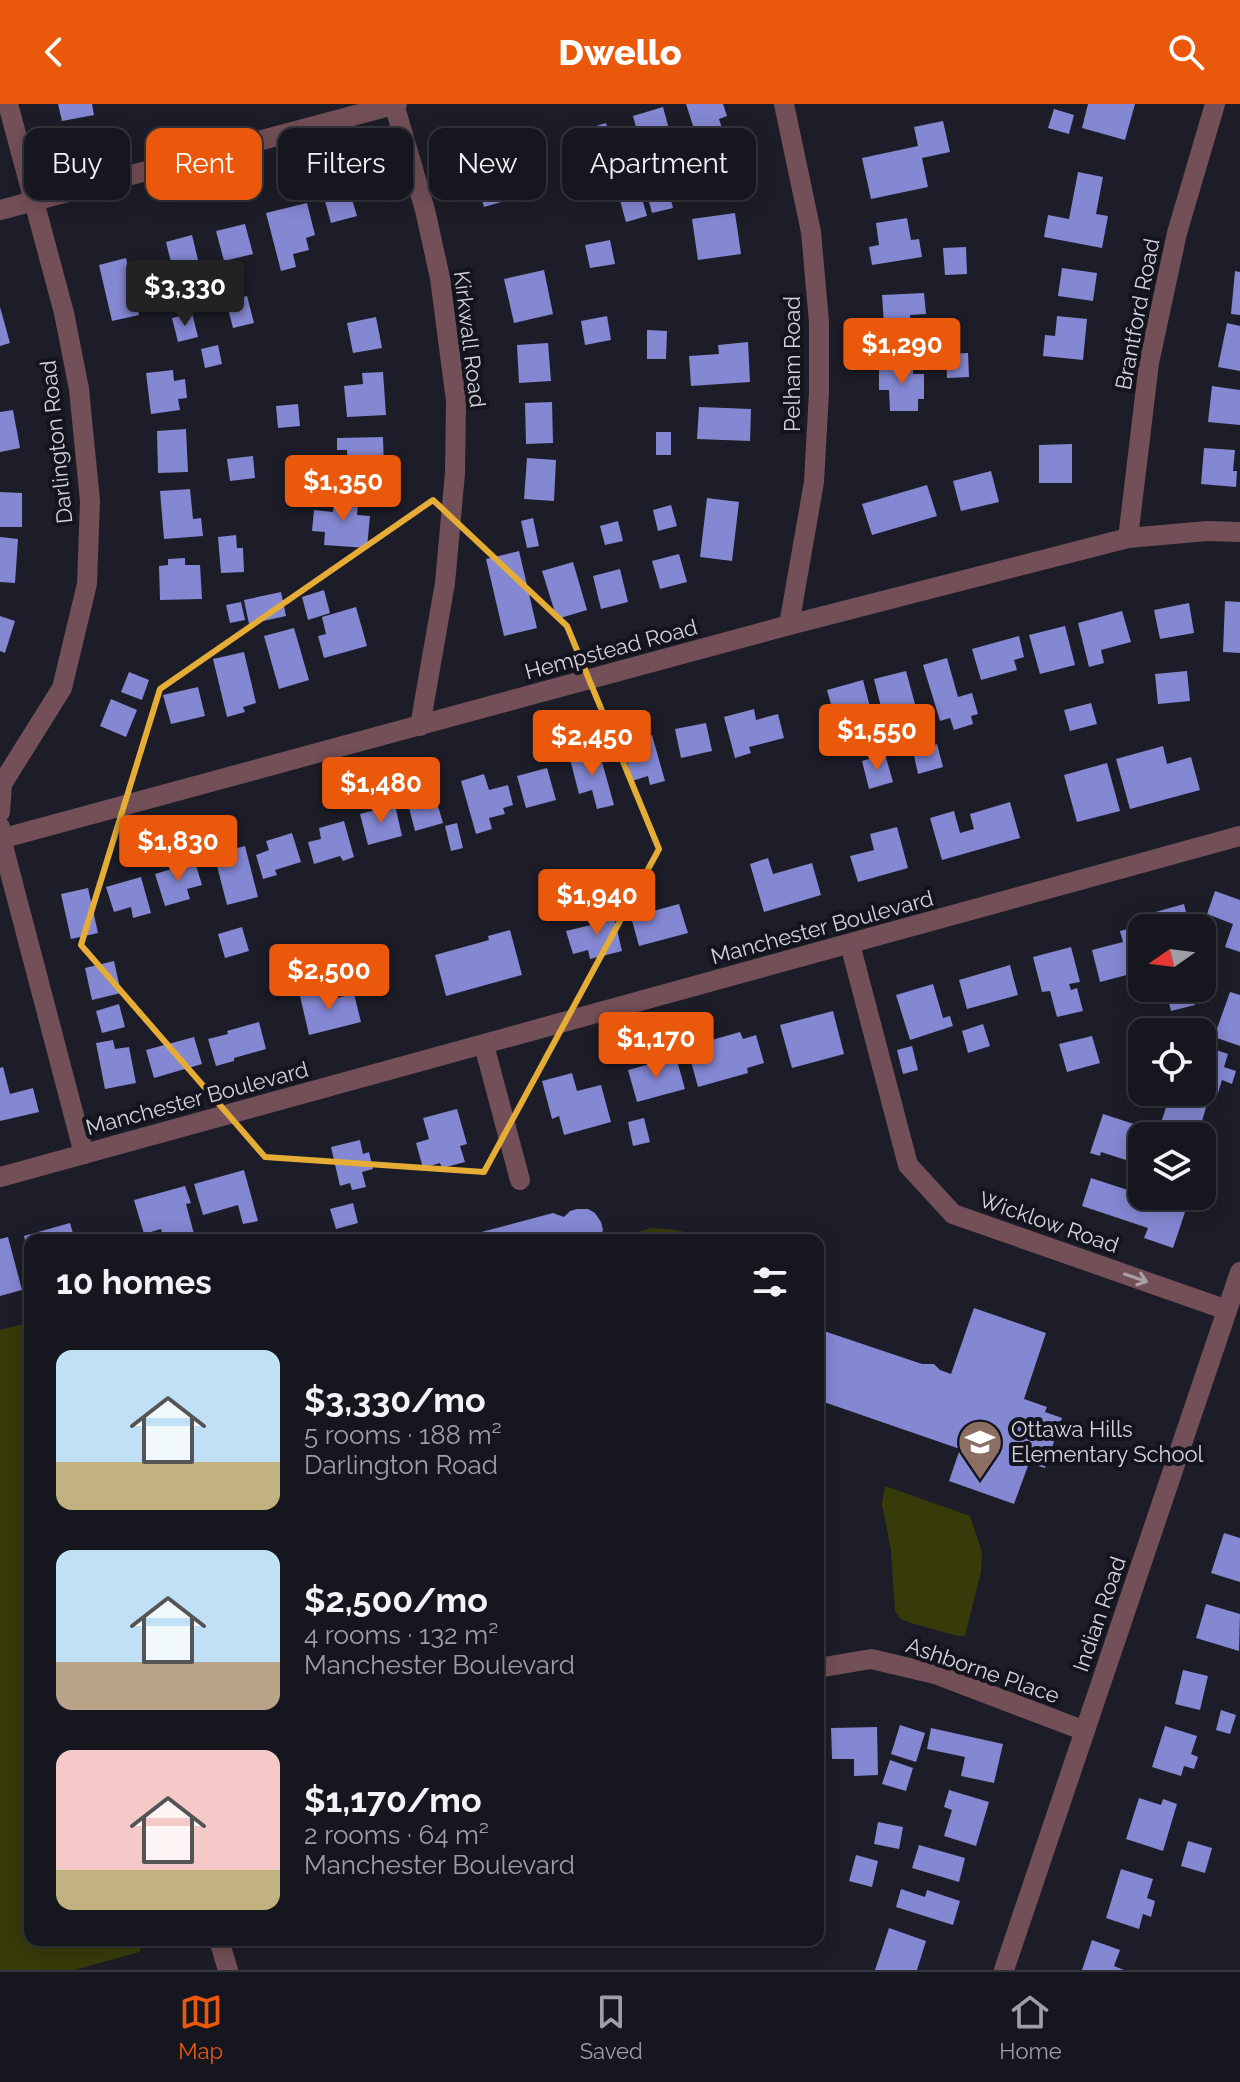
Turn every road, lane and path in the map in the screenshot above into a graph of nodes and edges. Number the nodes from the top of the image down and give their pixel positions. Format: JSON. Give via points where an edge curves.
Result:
{"nodes":[{"id":1,"x":8,"y":104,"type":"edge"},
{"id":2,"x":395,"y":104,"type":"edge"},
{"id":3,"x":784,"y":104,"type":"edge"},
{"id":4,"x":1215,"y":104,"type":"edge"},
{"id":5,"x":34,"y":201,"type":"junction"},
{"id":6,"x":0,"y":210,"type":"edge"},
{"id":7,"x":1240,"y":532,"type":"edge"},
{"id":8,"x":1128,"y":538,"type":"junction"},
{"id":9,"x":789,"y":625,"type":"junction"},
{"id":10,"x":420,"y":726,"type":"junction"},
{"id":11,"x":0,"y":812,"type":"edge"},
{"id":12,"x":0,"y":819,"type":"edge"},
{"id":13,"x":1240,"y":836,"type":"edge"},
{"id":14,"x":0,"y":839,"type":"edge"},
{"id":15,"x":850,"y":944,"type":"junction"},
{"id":16,"x":484,"y":1045,"type":"junction"},
{"id":17,"x":84,"y":1154,"type":"junction"},
{"id":18,"x":0,"y":1177,"type":"edge"},
{"id":19,"x":520,"y":1180,"type":"dead end"},
{"id":20,"x":1240,"y":1272,"type":"edge"},
{"id":21,"x":1227,"y":1310,"type":"junction"},
{"id":22,"x":824,"y":1667,"type":"edge"},
{"id":23,"x":1085,"y":1731,"type":"junction"},
{"id":24,"x":221,"y":1946,"type":"edge"},
{"id":25,"x":228,"y":1970,"type":"edge"},
{"id":26,"x":1004,"y":1970,"type":"edge"}],
"edges":[{"from":1,"to":5,"type":"street","name":"Darlington Road"},
{"from":2,"to":5,"type":"street"},
{"from":2,"to":10,"type":"street","name":"Kirkwall Road","via":[[440,278],[456,401],[445,583]]},
{"from":3,"to":9,"type":"street","name":"Pelham Road","via":[[811,232],[819,322],[814,482]]},
{"from":4,"to":8,"type":"street","name":"Brantford Road","via":[[1177,233],[1149,363]]},
{"from":5,"to":6,"type":"street"},
{"from":5,"to":11,"type":"street","name":"Darlington Road","via":[[79,389],[90,501],[87,584],[62,688],[2,784]]},
{"from":7,"to":8,"type":"street","name":"Hempstead Road"},
{"from":8,"to":9,"type":"street","name":"Hempstead Road"},
{"from":9,"to":10,"type":"street","name":"Hempstead Road"},
{"from":10,"to":14,"type":"street","name":"Hempstead Road"},
{"from":12,"to":14,"type":"street"},
{"from":13,"to":15,"type":"street","name":"Manchester Boulevard"},
{"from":14,"to":17,"type":"street"},
{"from":15,"to":16,"type":"street","name":"Manchester Boulevard"},
{"from":15,"to":21,"type":"street","name":"Wicklow Road","one_way":true,"via":[[908,1165],[953,1214]]},
{"from":16,"to":17,"type":"street","name":"Manchester Boulevard"},
{"from":16,"to":19,"type":"street"},
{"from":17,"to":18,"type":"street","name":"Manchester Boulevard"},
{"from":20,"to":21,"type":"street","name":"Indian Road"},
{"from":21,"to":23,"type":"street","name":"Indian Road"},
{"from":22,"to":23,"type":"street","name":"Ashborne Place","via":[[871,1659],[935,1674]]},
{"from":23,"to":26,"type":"street","name":"Indian Road"},
{"from":24,"to":25,"type":"street"}]}
